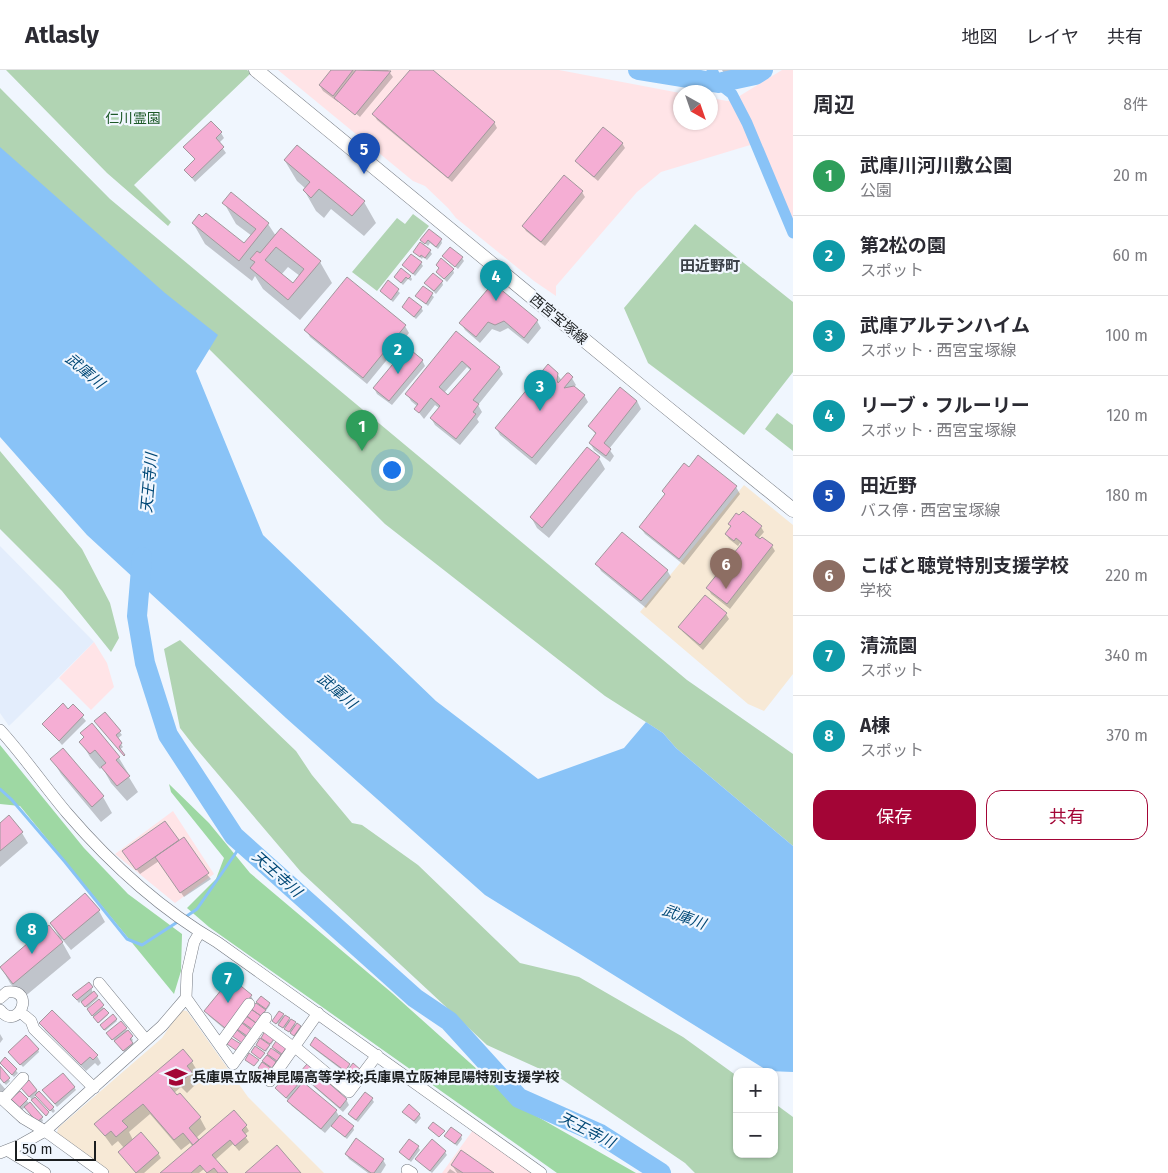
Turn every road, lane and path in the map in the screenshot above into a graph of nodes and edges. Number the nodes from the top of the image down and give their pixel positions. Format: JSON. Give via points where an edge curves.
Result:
{"nodes":[{"id":1,"x":256,"y":70,"type":"edge"},
{"id":2,"x":793,"y":510,"type":"edge"},
{"id":3,"x":0,"y":730,"type":"edge"},
{"id":4,"x":200,"y":932,"type":"junction"},
{"id":5,"x":99,"y":983,"type":"dead end"},
{"id":6,"x":0,"y":998,"type":"edge"},
{"id":7,"x":186,"y":998,"type":"junction"},
{"id":8,"x":249,"y":1004,"type":"dead end"},
{"id":9,"x":0,"y":1010,"type":"edge"},
{"id":10,"x":318,"y":1013,"type":"junction"},
{"id":11,"x":26,"y":1016,"type":"dead end"},
{"id":12,"x":146,"y":1040,"type":"junction"},
{"id":13,"x":220,"y":1044,"type":"junction"},
{"id":14,"x":294,"y":1048,"type":"junction"},
{"id":15,"x":377,"y":1056,"type":"junction"},
{"id":16,"x":23,"y":1078,"type":"dead end"},
{"id":17,"x":270,"y":1081,"type":"dead end"},
{"id":18,"x":94,"y":1088,"type":"junction"},
{"id":19,"x":2,"y":1098,"type":"edge"},
{"id":20,"x":45,"y":1131,"type":"junction"},
{"id":21,"x":4,"y":1152,"type":"edge"},
{"id":22,"x":45,"y":1173,"type":"edge"},
{"id":23,"x":103,"y":1173,"type":"edge"},
{"id":24,"x":541,"y":1173,"type":"edge"}],
"edges":[{"from":1,"to":2,"type":"main road","name":"西宮宝塚線"},
{"from":3,"to":4,"type":"street","via":[[68,814],[127,876]]},
{"from":4,"to":7,"type":"street","via":[[194,942],[187,973]]},
{"from":4,"to":10,"type":"street"},
{"from":5,"to":12,"type":"street"},
{"from":6,"to":9,"type":"street","via":[[7,992],[15,992],[21,996],[23,1004],[15,1016]]},
{"from":7,"to":12,"type":"street"},
{"from":7,"to":13,"type":"street"},
{"from":8,"to":13,"type":"street"},
{"from":10,"to":14,"type":"street"},
{"from":10,"to":15,"type":"street"},
{"from":11,"to":18,"type":"street","via":[[34,1029]]},
{"from":12,"to":18,"type":"street"},
{"from":13,"to":14,"type":"street","via":[[233,1064],[264,1021]]},
{"from":14,"to":15,"type":"street","via":[[313,1058],[339,1079],[349,1092]]},
{"from":14,"to":17,"type":"street"},
{"from":15,"to":24,"type":"street"},
{"from":16,"to":19,"type":"street"},
{"from":18,"to":20,"type":"street"},
{"from":19,"to":20,"type":"street","via":[[23,1118]]},
{"from":20,"to":21,"type":"street"},
{"from":20,"to":23,"type":"street"},
{"from":21,"to":22,"type":"street"}]}
